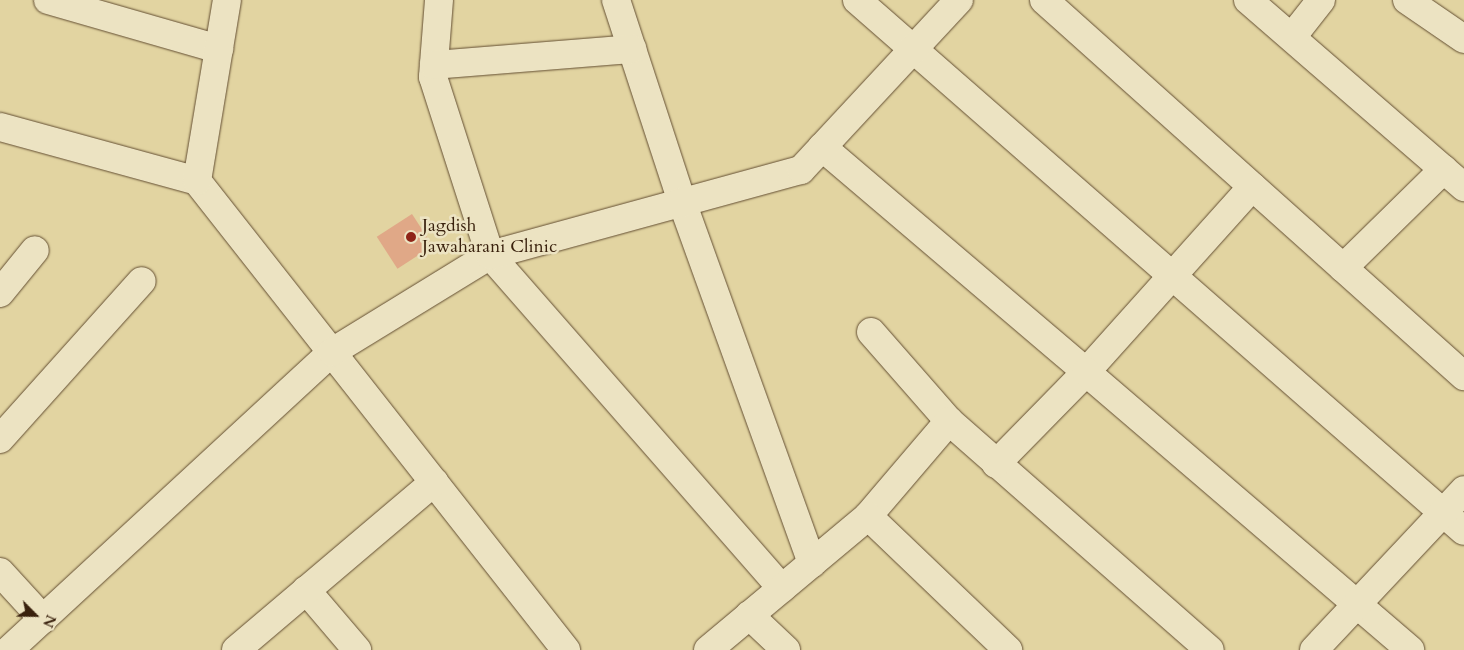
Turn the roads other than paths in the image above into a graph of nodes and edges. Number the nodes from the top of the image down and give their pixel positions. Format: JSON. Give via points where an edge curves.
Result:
{"nodes":[{"id":1,"x":48,"y":0,"type":"edge"},
{"id":2,"x":227,"y":0,"type":"edge"},
{"id":3,"x":439,"y":0,"type":"edge"},
{"id":4,"x":616,"y":0,"type":"edge"},
{"id":5,"x":857,"y":0,"type":"edge"},
{"id":6,"x":959,"y":0,"type":"edge"},
{"id":7,"x":1044,"y":0,"type":"edge"},
{"id":8,"x":1248,"y":0,"type":"edge"},
{"id":9,"x":1321,"y":0,"type":"edge"},
{"id":10,"x":1407,"y":0,"type":"edge"},
{"id":11,"x":83,"y":5,"type":"edge"},
{"id":12,"x":1292,"y":38,"type":"junction"},
{"id":13,"x":1464,"y":39,"type":"edge"},
{"id":14,"x":632,"y":49,"type":"junction"},
{"id":15,"x":219,"y":50,"type":"junction"},
{"id":16,"x":912,"y":50,"type":"junction"},
{"id":17,"x":434,"y":65,"type":"junction"},
{"id":18,"x":0,"y":127,"type":"edge"},
{"id":19,"x":822,"y":147,"type":"junction"},
{"id":20,"x":1456,"y":173,"type":"edge"},
{"id":21,"x":197,"y":181,"type":"junction"},
{"id":22,"x":1252,"y":186,"type":"junction"},
{"id":23,"x":682,"y":202,"type":"junction"},
{"id":24,"x":35,"y":250,"type":"dead end"},
{"id":25,"x":490,"y":255,"type":"junction"},
{"id":26,"x":1343,"y":268,"type":"junction"},
{"id":27,"x":1170,"y":277,"type":"junction"},
{"id":28,"x":142,"y":282,"type":"dead end"},
{"id":29,"x":0,"y":293,"type":"edge"},
{"id":30,"x":871,"y":332,"type":"dead end"},
{"id":31,"x":332,"y":352,"type":"junction"},
{"id":32,"x":1086,"y":372,"type":"junction"},
{"id":33,"x":1464,"y":376,"type":"edge"},
{"id":34,"x":949,"y":421,"type":"junction"},
{"id":35,"x":0,"y":439,"type":"edge"},
{"id":36,"x":996,"y":464,"type":"junction"},
{"id":37,"x":434,"y":482,"type":"junction"},
{"id":38,"x":1464,"y":490,"type":"edge"},
{"id":39,"x":1443,"y":513,"type":"junction"},
{"id":40,"x":868,"y":516,"type":"junction"},
{"id":41,"x":1464,"y":531,"type":"edge"},
{"id":42,"x":812,"y":563,"type":"junction"},
{"id":43,"x":0,"y":572,"type":"edge"},
{"id":44,"x":782,"y":588,"type":"junction"},
{"id":45,"x":306,"y":590,"type":"junction"},
{"id":46,"x":1356,"y":605,"type":"junction"},
{"id":47,"x":749,"y":616,"type":"junction"},
{"id":48,"x":43,"y":619,"type":"junction"},
{"id":49,"x":9,"y":650,"type":"edge"},
{"id":50,"x":236,"y":650,"type":"edge"},
{"id":51,"x":357,"y":650,"type":"edge"},
{"id":52,"x":566,"y":650,"type":"edge"},
{"id":53,"x":708,"y":650,"type":"edge"},
{"id":54,"x":786,"y":650,"type":"edge"},
{"id":55,"x":1008,"y":650,"type":"edge"},
{"id":56,"x":1210,"y":650,"type":"edge"},
{"id":57,"x":1314,"y":650,"type":"edge"},
{"id":58,"x":1410,"y":650,"type":"edge"}],
"edges":[{"from":1,"to":11,"type":"street"},
{"from":2,"to":15,"type":"street"},
{"from":3,"to":17,"type":"street"},
{"from":4,"to":14,"type":"street"},
{"from":5,"to":16,"type":"street"},
{"from":6,"to":16,"type":"street"},
{"from":7,"to":22,"type":"street"},
{"from":8,"to":12,"type":"street"},
{"from":9,"to":12,"type":"street"},
{"from":10,"to":13,"type":"street"},
{"from":11,"to":15,"type":"street"},
{"from":12,"to":20,"type":"street"},
{"from":14,"to":17,"type":"street"},
{"from":14,"to":23,"type":"street"},
{"from":15,"to":21,"type":"street"},
{"from":16,"to":19,"type":"street"},
{"from":16,"to":27,"type":"street"},
{"from":17,"to":25,"type":"street","via":[[433,77]]},
{"from":18,"to":21,"type":"street"},
{"from":19,"to":23,"type":"street","via":[[800,170]]},
{"from":19,"to":32,"type":"street"},
{"from":20,"to":26,"type":"street"},
{"from":21,"to":31,"type":"street"},
{"from":22,"to":26,"type":"street"},
{"from":22,"to":27,"type":"street"},
{"from":23,"to":25,"type":"street"},
{"from":23,"to":42,"type":"street"},
{"from":24,"to":29,"type":"street"},
{"from":25,"to":31,"type":"street"},
{"from":25,"to":44,"type":"street"},
{"from":26,"to":33,"type":"street"},
{"from":27,"to":32,"type":"street"},
{"from":27,"to":39,"type":"street"},
{"from":28,"to":35,"type":"street"},
{"from":30,"to":34,"type":"street"},
{"from":31,"to":37,"type":"street"},
{"from":31,"to":48,"type":"street"},
{"from":32,"to":36,"type":"street"},
{"from":32,"to":46,"type":"street"},
{"from":34,"to":36,"type":"street"},
{"from":34,"to":40,"type":"street"},
{"from":36,"to":56,"type":"street"},
{"from":37,"to":45,"type":"street"},
{"from":37,"to":52,"type":"street"},
{"from":38,"to":39,"type":"street"},
{"from":39,"to":41,"type":"street"},
{"from":39,"to":46,"type":"street"},
{"from":40,"to":42,"type":"street"},
{"from":40,"to":55,"type":"street"},
{"from":42,"to":44,"type":"street"},
{"from":43,"to":48,"type":"street"},
{"from":44,"to":47,"type":"street"},
{"from":45,"to":50,"type":"street"},
{"from":45,"to":51,"type":"street"},
{"from":46,"to":57,"type":"street"},
{"from":46,"to":58,"type":"street"},
{"from":47,"to":53,"type":"street"},
{"from":47,"to":54,"type":"street"},
{"from":48,"to":49,"type":"street"}]}
